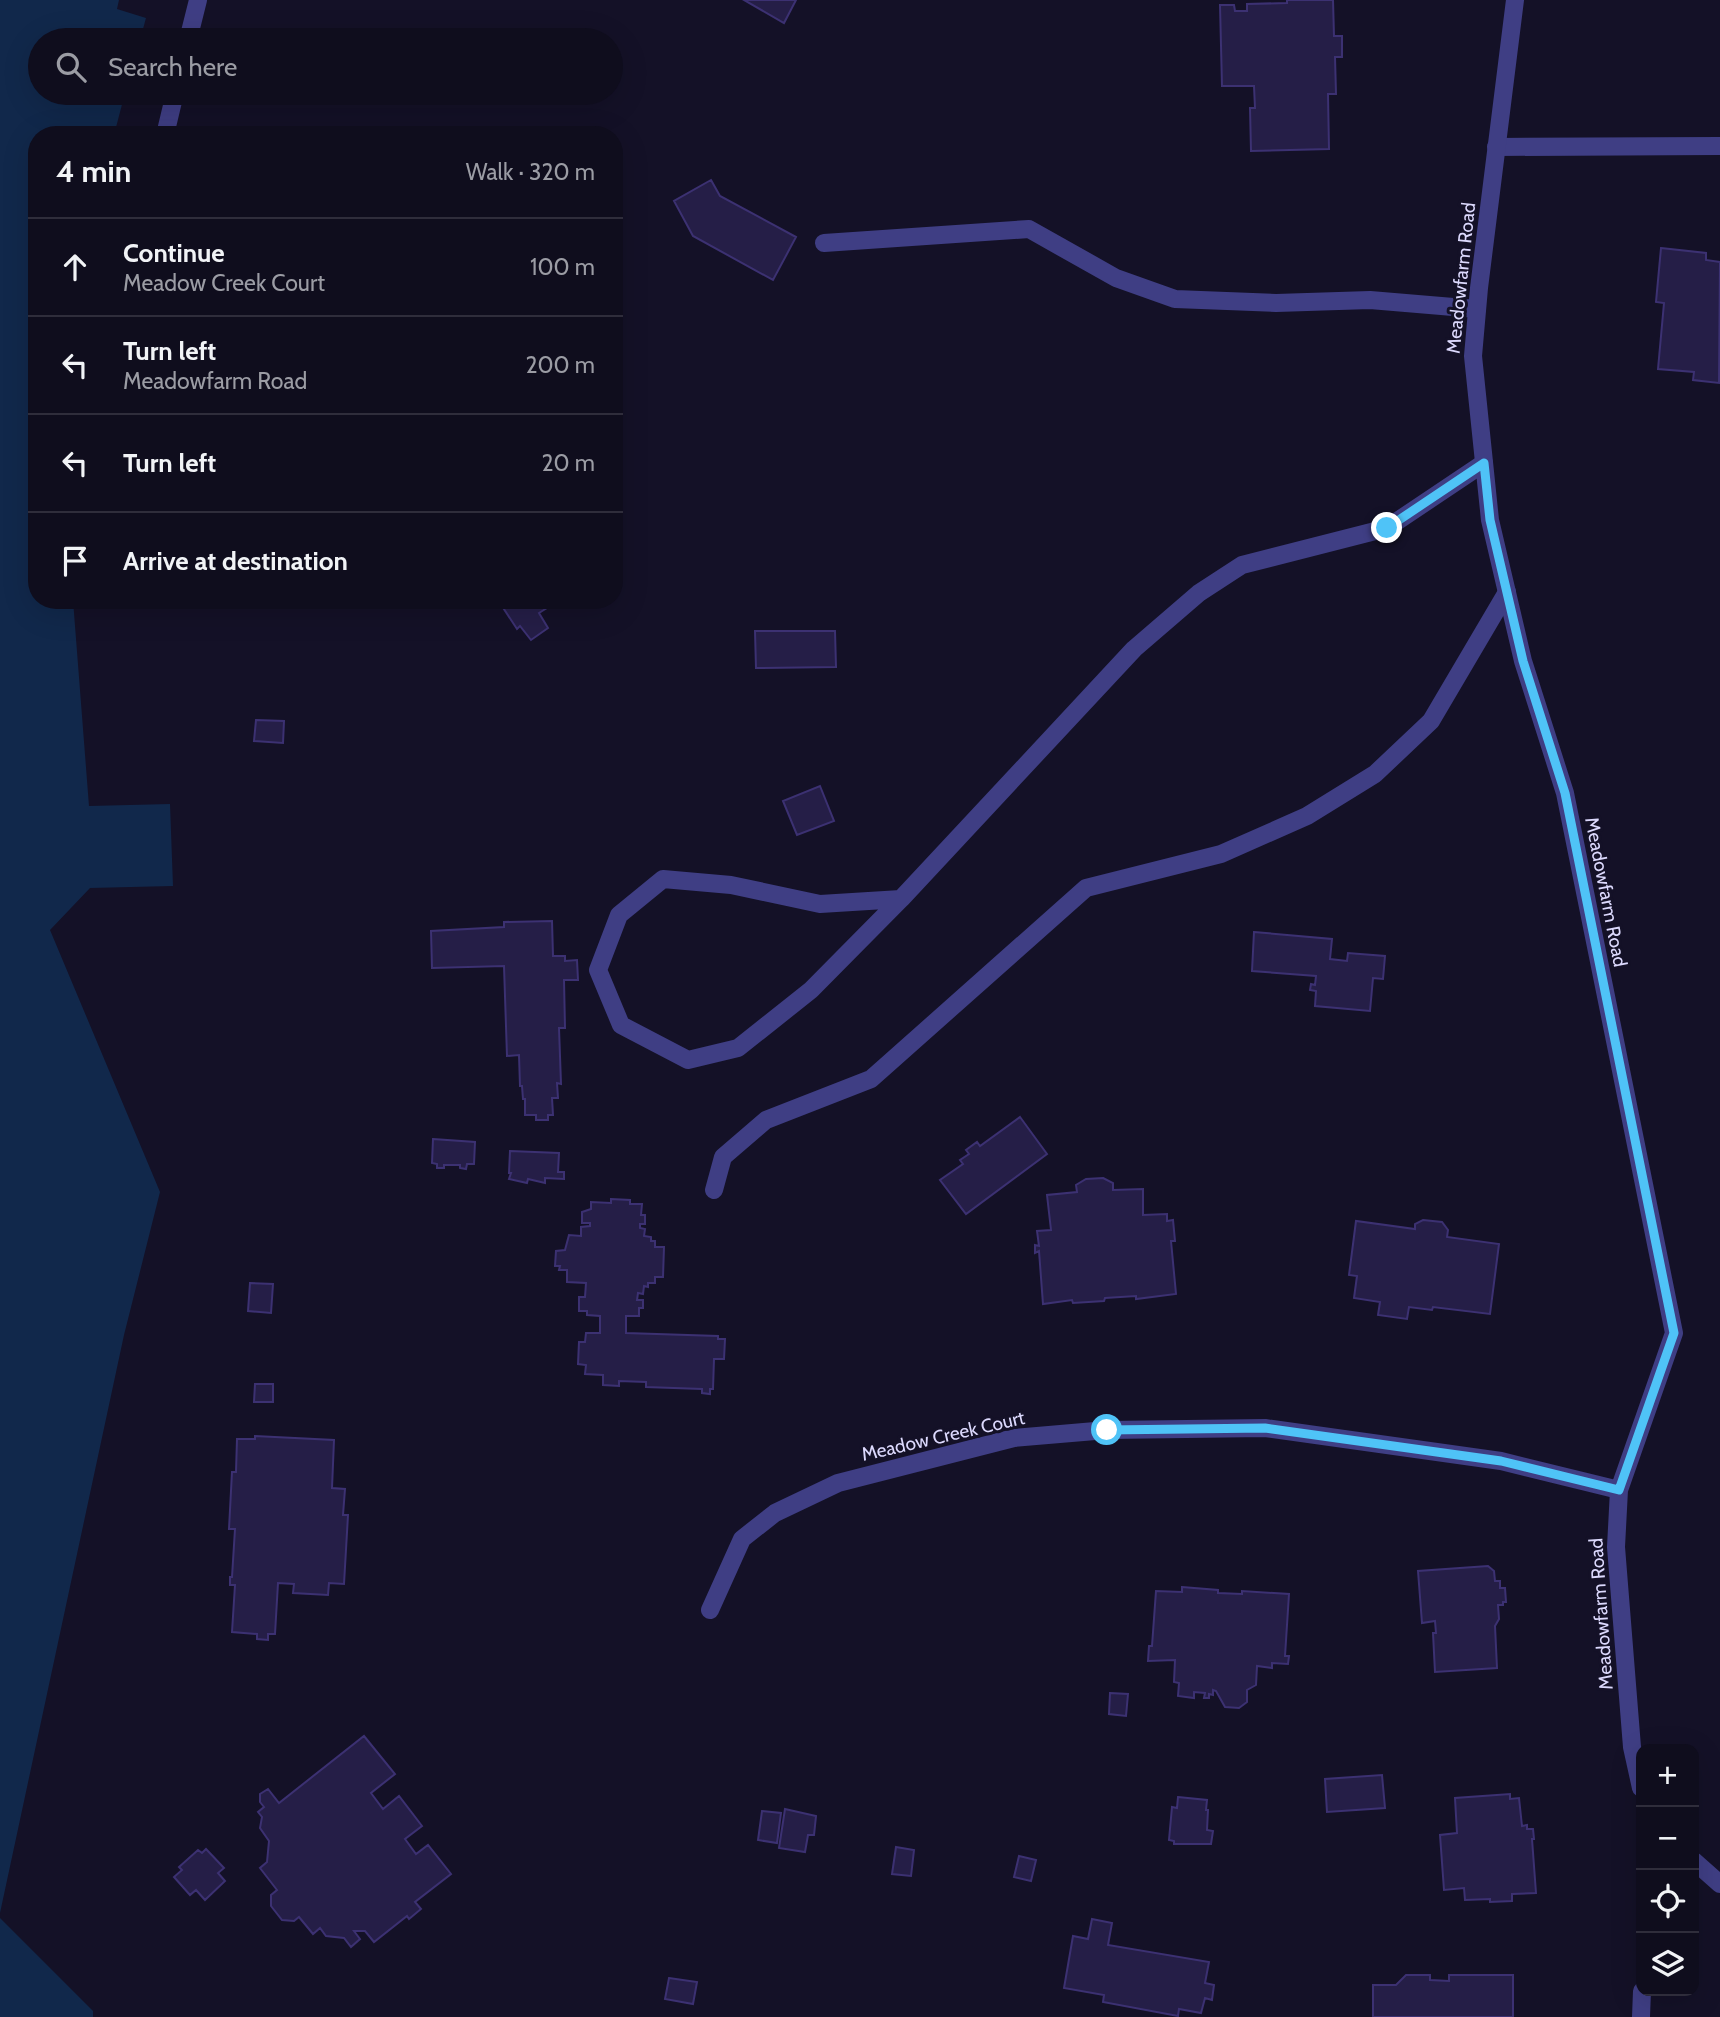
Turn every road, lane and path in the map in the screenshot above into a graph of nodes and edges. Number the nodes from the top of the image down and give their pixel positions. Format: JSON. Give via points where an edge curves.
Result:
{"nodes":[{"id":1,"x":198,"y":0,"type":"edge"},
{"id":2,"x":1515,"y":0,"type":"edge"},
{"id":3,"x":191,"y":28,"type":"edge"},
{"id":4,"x":172,"y":105,"type":"edge"},
{"id":5,"x":167,"y":126,"type":"edge"},
{"id":6,"x":1720,"y":146,"type":"edge"},
{"id":7,"x":1496,"y":147,"type":"junction"},
{"id":8,"x":824,"y":243,"type":"dead end"},
{"id":9,"x":1477,"y":309,"type":"junction"},
{"id":10,"x":1484,"y":463,"type":"junction"},
{"id":11,"x":1507,"y":592,"type":"junction"},
{"id":12,"x":901,"y":899,"type":"junction"},
{"id":13,"x":714,"y":1190,"type":"dead end"},
{"id":14,"x":1619,"y":1490,"type":"junction"},
{"id":15,"x":710,"y":1610,"type":"dead end"},
{"id":16,"x":1636,"y":1765,"type":"edge"},
{"id":17,"x":1699,"y":1865,"type":"edge"},
{"id":18,"x":1720,"y":1883,"type":"edge"},
{"id":19,"x":1642,"y":1996,"type":"edge"},
{"id":20,"x":1641,"y":2017,"type":"edge"}],
"edges":[{"from":1,"to":3,"type":"street"},
{"from":2,"to":7,"type":"street","name":"Meadowfarm Road"},
{"from":4,"to":5,"type":"street"},
{"from":6,"to":7,"type":"street"},
{"from":7,"to":9,"type":"street","name":"Meadowfarm Road"},
{"from":8,"to":9,"type":"street","via":[[1029,229],[1116,278],[1175,299],[1370,300]]},
{"from":9,"to":10,"type":"street","name":"Meadowfarm Road","via":[[1473,356]]},
{"from":10,"to":11,"type":"street","name":"Meadowfarm Road","via":[[1490,520]]},
{"from":10,"to":12,"type":"street","via":[[1387,528],[1242,565],[1199,593],[1134,649]]},
{"from":11,"to":13,"type":"street","via":[[1431,721],[1375,774],[1307,816],[1222,854],[1087,888],[871,1079],[766,1120],[723,1157]]},
{"from":11,"to":14,"type":"street","name":"Meadowfarm Road","via":[[1523,661],[1565,793],[1674,1333]]},
{"from":12,"to":12,"type":"street","via":[[811,990],[738,1048],[688,1060],[621,1025],[597,970],[619,915],[663,879],[731,885],[820,904]]},
{"from":14,"to":15,"type":"street","name":"Meadow Creek Court","via":[[1501,1461],[1265,1428],[1107,1430],[1014,1437],[838,1483],[775,1513],[742,1539]]},
{"from":14,"to":16,"type":"street","name":"Meadowfarm Road","via":[[1616,1547]]},
{"from":17,"to":18,"type":"street"},
{"from":19,"to":20,"type":"street"}]}
